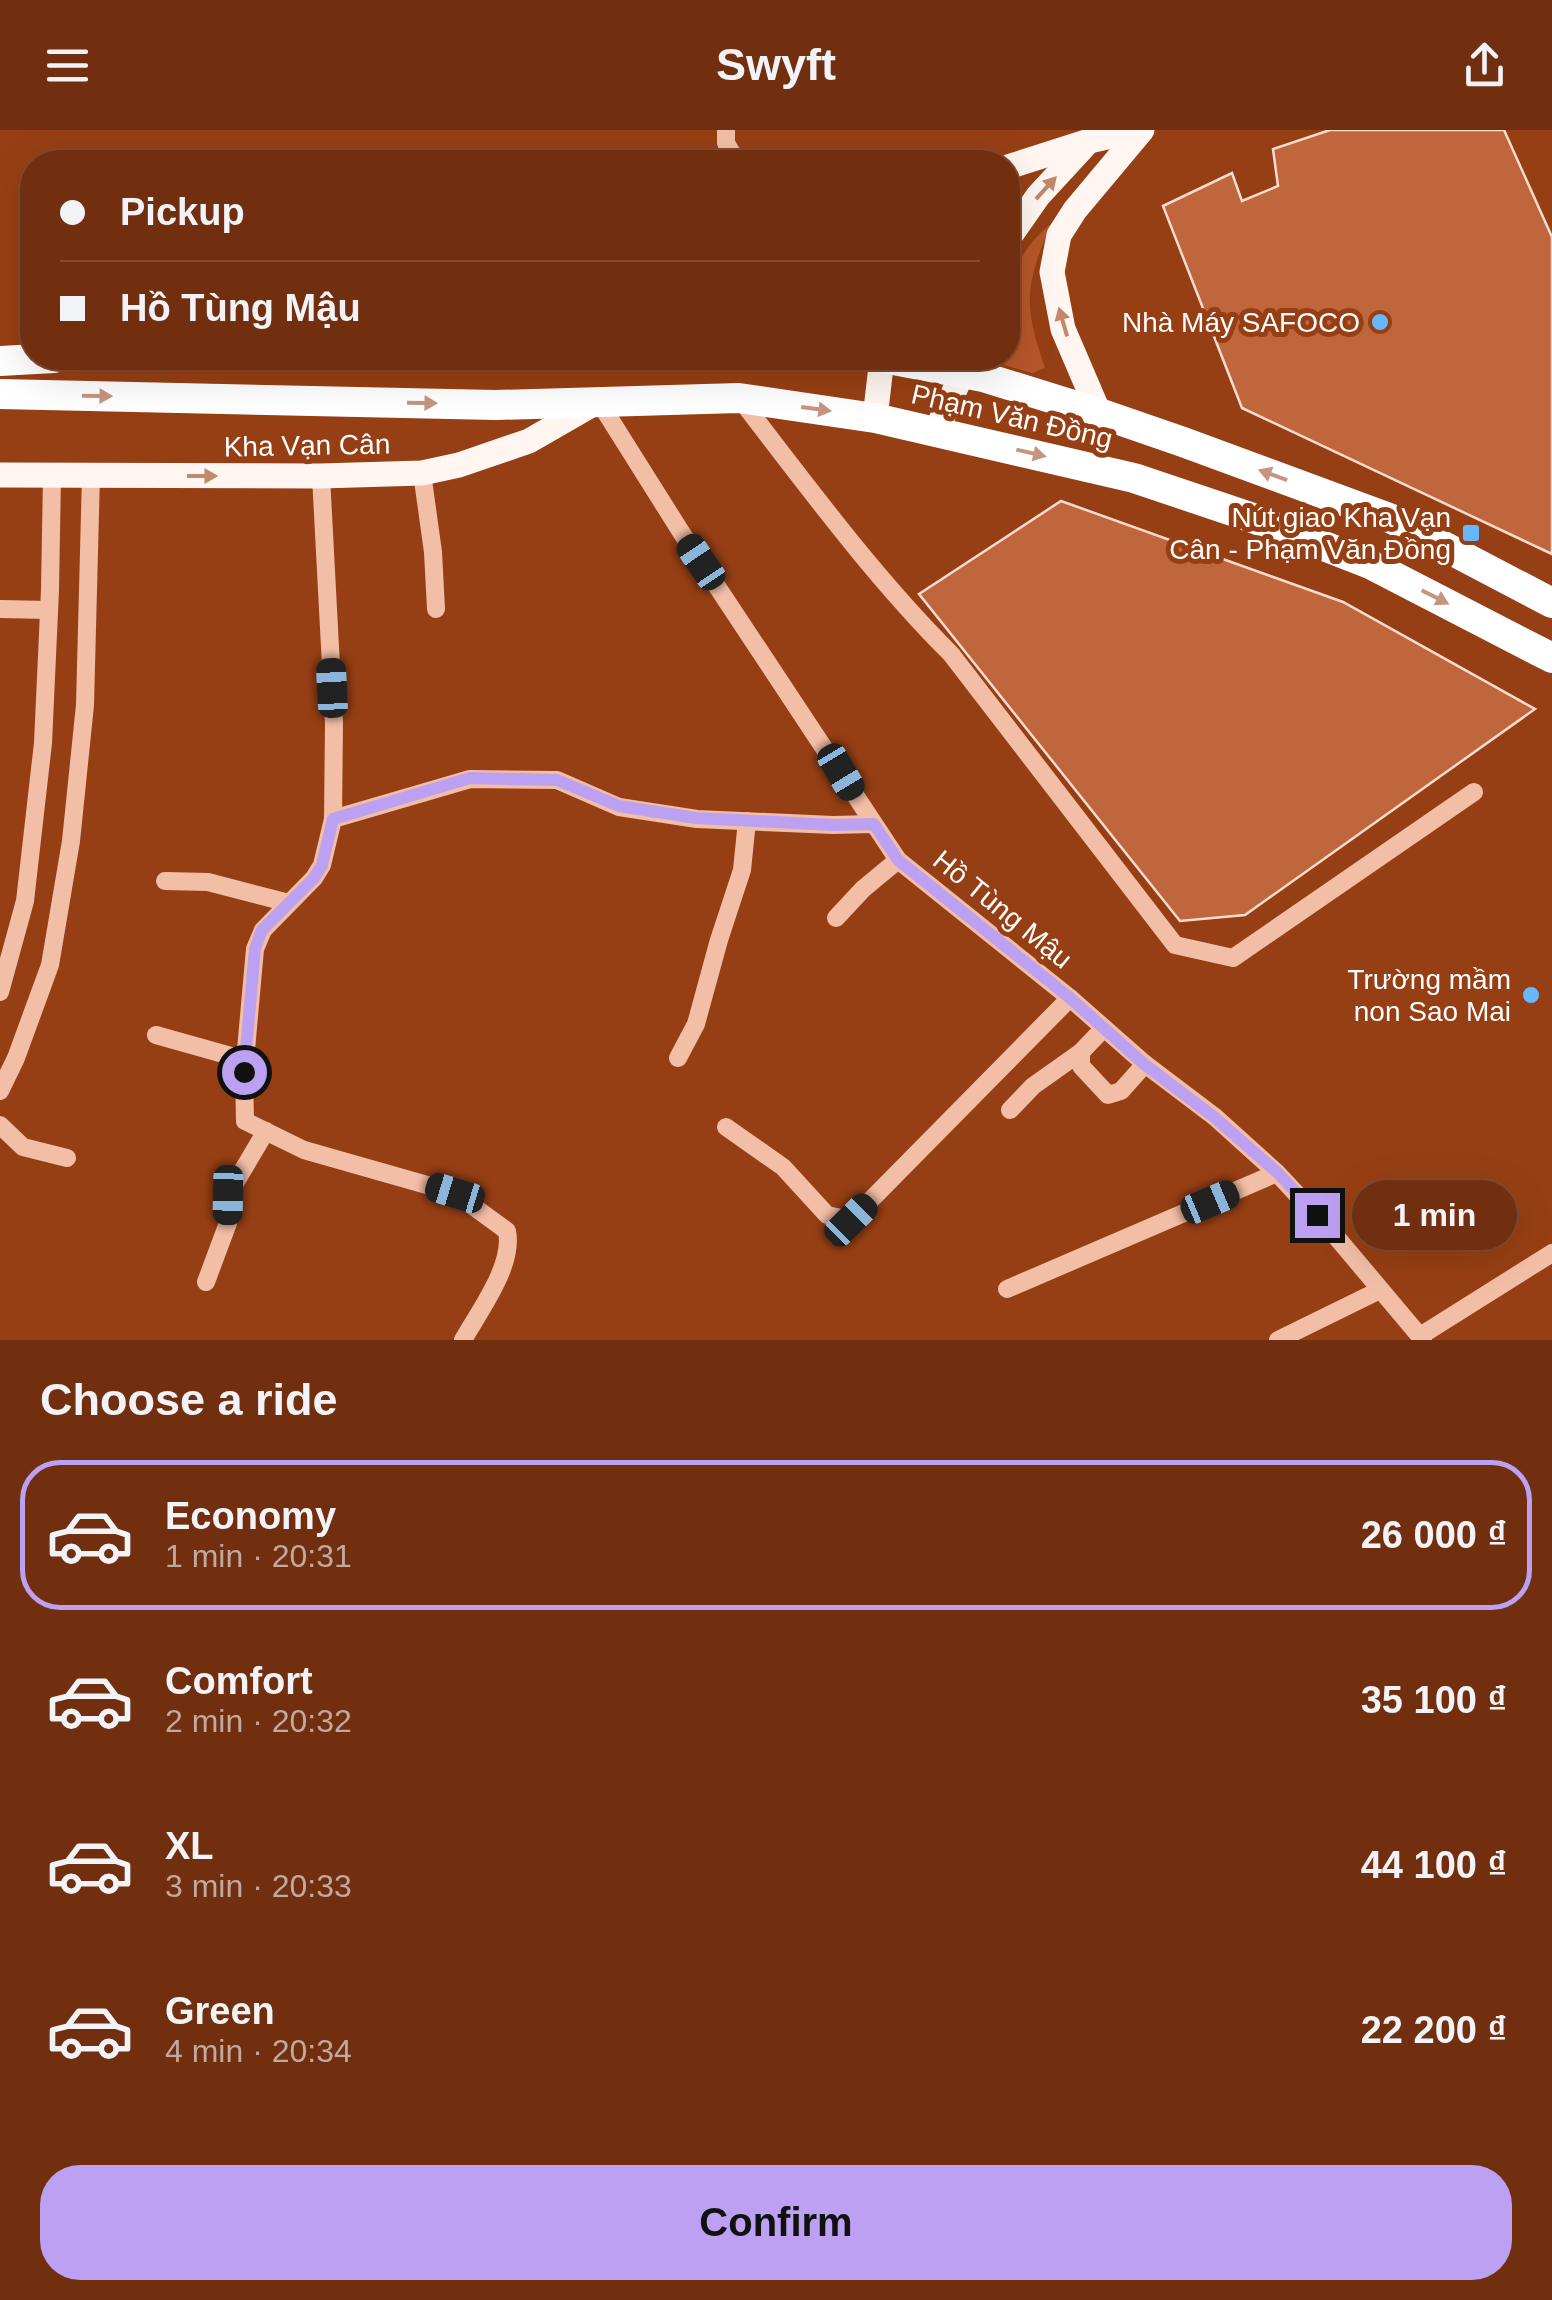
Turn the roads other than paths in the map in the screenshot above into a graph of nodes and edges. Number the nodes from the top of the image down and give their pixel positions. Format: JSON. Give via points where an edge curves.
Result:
{"nodes":[{"id":1,"x":1140,"y":130,"type":"edge"},
{"id":2,"x":1090,"y":140,"type":"junction"},
{"id":3,"x":1020,"y":162,"type":"edge"},
{"id":4,"x":1020,"y":222,"type":"edge"},
{"id":5,"x":881,"y":370,"type":"edge"},
{"id":6,"x":963,"y":370,"type":"edge"},
{"id":7,"x":979,"y":370,"type":"edge"},
{"id":8,"x":0,"y":394,"type":"edge"},
{"id":9,"x":739,"y":398,"type":"junction"},
{"id":10,"x":598,"y":400,"type":"junction"},
{"id":11,"x":1099,"y":412,"type":"junction"},
{"id":12,"x":875,"y":418,"type":"junction"},
{"id":13,"x":936,"y":431,"type":"junction"},
{"id":14,"x":422,"y":473,"type":"junction"},
{"id":15,"x":91,"y":475,"type":"junction"},
{"id":16,"x":0,"y":476,"type":"edge"},
{"id":17,"x":52,"y":476,"type":"junction"},
{"id":18,"x":321,"y":476,"type":"junction"},
{"id":19,"x":1552,"y":604,"type":"edge"},
{"id":20,"x":436,"y":608,"type":"dead end"},
{"id":21,"x":0,"y":609,"type":"edge"},
{"id":22,"x":49,"y":610,"type":"junction"},
{"id":23,"x":1552,"y":658,"type":"edge"},
{"id":24,"x":1474,"y":792,"type":"dead end"},
{"id":25,"x":333,"y":819,"type":"junction"},
{"id":26,"x":747,"y":821,"type":"junction"},
{"id":27,"x":874,"y":824,"type":"junction"},
{"id":28,"x":898,"y":860,"type":"junction"},
{"id":29,"x":164,"y":881,"type":"dead end"},
{"id":30,"x":289,"y":903,"type":"junction"},
{"id":31,"x":836,"y":918,"type":"dead end"},
{"id":32,"x":0,"y":992,"type":"edge"},
{"id":33,"x":1070,"y":998,"type":"junction"},
{"id":34,"x":1104,"y":1028,"type":"junction"},
{"id":35,"x":156,"y":1036,"type":"dead end"},
{"id":36,"x":1081,"y":1052,"type":"junction"},
{"id":37,"x":678,"y":1058,"type":"dead end"},
{"id":38,"x":245,"y":1060,"type":"junction"},
{"id":39,"x":1144,"y":1064,"type":"junction"},
{"id":40,"x":0,"y":1091,"type":"edge"},
{"id":41,"x":1010,"y":1110,"type":"dead end"},
{"id":42,"x":0,"y":1125,"type":"edge"},
{"id":43,"x":726,"y":1127,"type":"dead end"},
{"id":44,"x":266,"y":1130,"type":"junction"},
{"id":45,"x":67,"y":1158,"type":"dead end"},
{"id":46,"x":1278,"y":1173,"type":"junction"},
{"id":47,"x":1552,"y":1253,"type":"edge"},
{"id":48,"x":206,"y":1282,"type":"dead end"},
{"id":49,"x":1008,"y":1289,"type":"dead end"},
{"id":50,"x":1380,"y":1290,"type":"junction"},
{"id":51,"x":1421,"y":1338,"type":"edge"},
{"id":52,"x":464,"y":1340,"type":"edge"},
{"id":53,"x":1278,"y":1340,"type":"edge"}],
"edges":[{"from":1,"to":2,"type":"main road"},
{"from":11,"to":1,"type":"main road","one_way":true,"via":[[1063,329],[1052,272],[1060,235],[1075,210]]},
{"from":2,"to":3,"type":"main road"},
{"from":4,"to":2,"type":"main road","one_way":true},
{"from":5,"to":12,"type":"main road"},
{"from":6,"to":13,"type":"main road"},
{"from":7,"to":11,"type":"highway","name":"Phạm Văn Đồng"},
{"from":8,"to":10,"type":"highway","name":"Phạm Văn Đồng","one_way":true,"via":[[496,405]]},
{"from":9,"to":10,"type":"highway","name":"Phạm Văn Đồng"},
{"from":9,"to":12,"type":"highway","name":"Phạm Văn Đồng","one_way":true},
{"from":9,"to":24,"type":"street","via":[[856,548],[950,654],[1176,945],[1232,958]]},
{"from":10,"to":14,"type":"main road","name":"Kha Vạn Cân","via":[[529,441]]},
{"from":10,"to":27,"type":"street","name":"Hồ Tùng Mậu"},
{"from":19,"to":11,"type":"highway","name":"Phạm Văn Đồng","one_way":true,"via":[[1392,520]]},
{"from":12,"to":13,"type":"highway","name":"Phạm Văn Đồng"},
{"from":13,"to":23,"type":"highway","name":"Phạm Văn Đồng","one_way":true,"via":[[1134,478],[1250,517],[1370,564]]},
{"from":14,"to":18,"type":"main road","name":"Kha Vạn Cân"},
{"from":14,"to":20,"type":"street"},
{"from":15,"to":17,"type":"main road","name":"Kha Vạn Cân"},
{"from":15,"to":18,"type":"main road","name":"Kha Vạn Cân","one_way":true},
{"from":15,"to":40,"type":"street","via":[[86,706],[71,841],[50,965]]},
{"from":16,"to":17,"type":"main road","name":"Kha Vạn Cân"},
{"from":17,"to":22,"type":"street"},
{"from":18,"to":25,"type":"street"},
{"from":21,"to":22,"type":"street"},
{"from":22,"to":32,"type":"street","via":[[25,902]]},
{"from":25,"to":26,"type":"street","via":[[470,778],[557,780],[619,806]]},
{"from":25,"to":30,"type":"street","via":[[322,865]]},
{"from":26,"to":27,"type":"street"},
{"from":26,"to":37,"type":"street","via":[[742,870],[696,1024]]},
{"from":27,"to":28,"type":"street","name":"Hồ Tùng Mậu"},
{"from":28,"to":31,"type":"street"},
{"from":28,"to":33,"type":"street","name":"Hồ Tùng Mậu"},
{"from":29,"to":30,"type":"street","via":[[208,882]]},
{"from":30,"to":38,"type":"street","via":[[262,930],[255,949]]},
{"from":33,"to":34,"type":"street","name":"Hồ Tùng Mậu"},
{"from":33,"to":43,"type":"street","via":[[851,1220],[827,1215],[782,1168]]},
{"from":34,"to":36,"type":"street"},
{"from":34,"to":39,"type":"street","name":"Hồ Tùng Mậu"},
{"from":35,"to":38,"type":"street"},
{"from":36,"to":39,"type":"street","via":[[1081,1066],[1108,1095],[1121,1091]]},
{"from":36,"to":41,"type":"street"},
{"from":38,"to":44,"type":"street","via":[[245,1121]]},
{"from":39,"to":46,"type":"street","name":"Hồ Tùng Mậu"},
{"from":42,"to":45,"type":"street","via":[[23,1147]]},
{"from":44,"to":48,"type":"street","via":[[228,1195],[228,1224]]},
{"from":44,"to":52,"type":"street","via":[[304,1150],[455,1193],[507,1232],[502,1269]]},
{"from":46,"to":49,"type":"street"},
{"from":46,"to":50,"type":"street","name":"Hồ Tùng Mậu"},
{"from":47,"to":51,"type":"street"},
{"from":50,"to":51,"type":"street","name":"Hồ Tùng Mậu"},
{"from":50,"to":53,"type":"street"}]}
